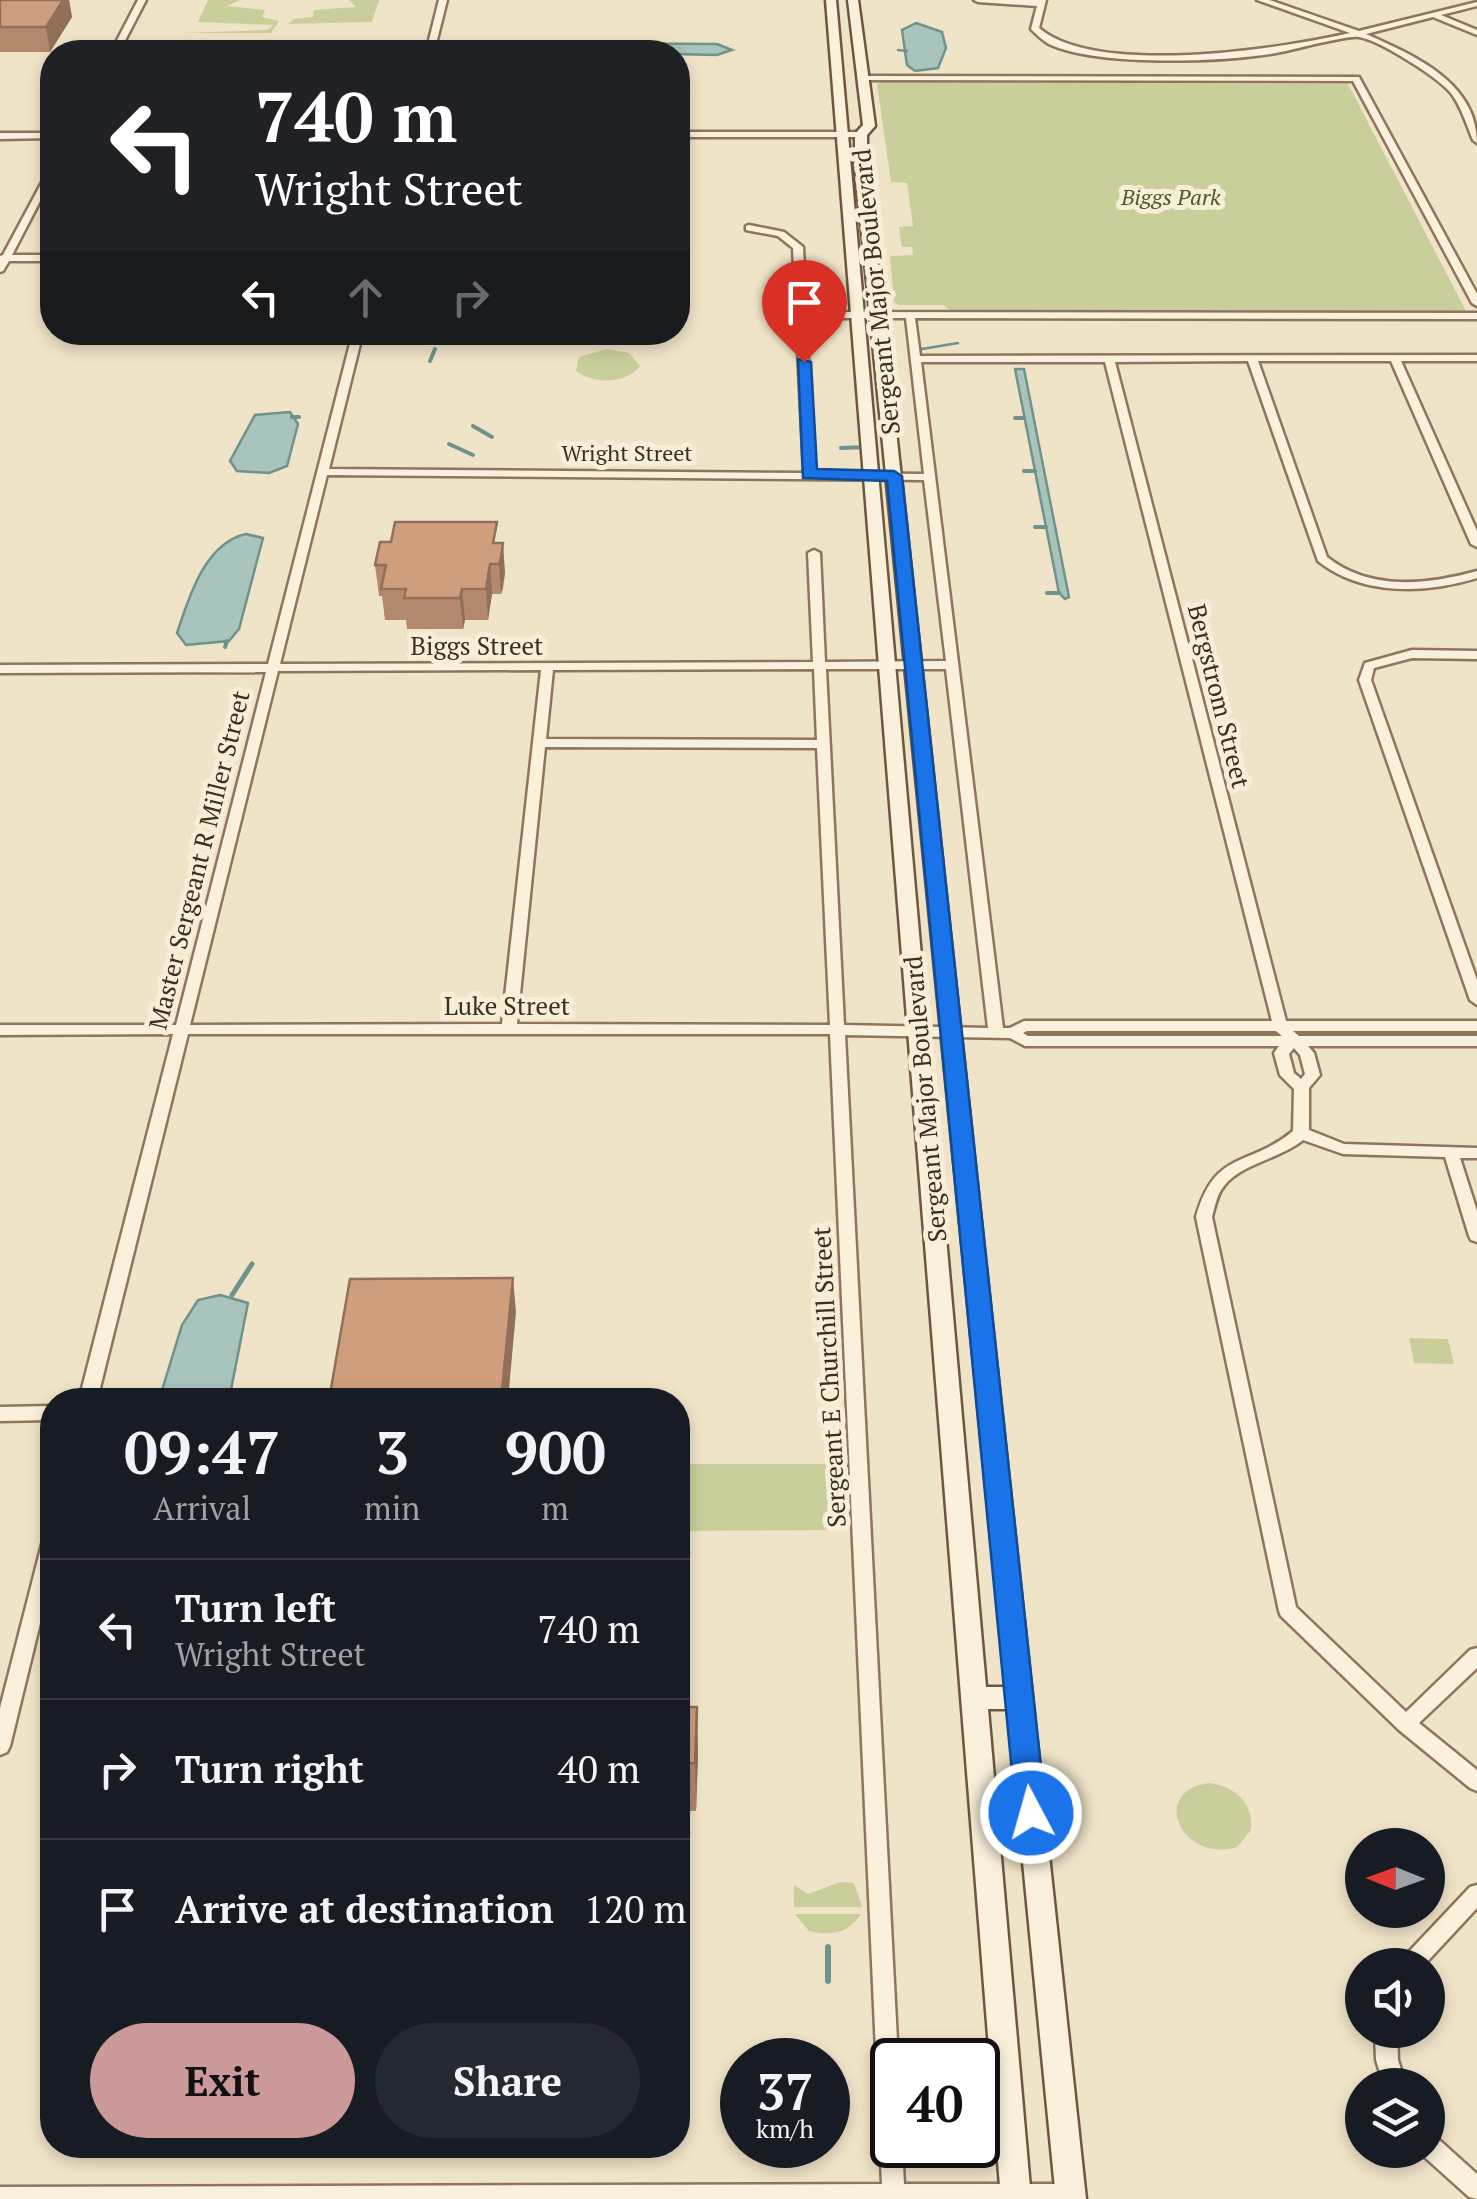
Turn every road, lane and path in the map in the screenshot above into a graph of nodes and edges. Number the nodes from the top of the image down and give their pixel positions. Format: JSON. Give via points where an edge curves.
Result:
{"nodes":[{"id":1,"x":142,"y":0,"type":"edge"},
{"id":2,"x":443,"y":0,"type":"edge"},
{"id":3,"x":831,"y":0,"type":"edge"},
{"id":4,"x":854,"y":0,"type":"edge"},
{"id":5,"x":978,"y":0,"type":"edge"},
{"id":6,"x":1262,"y":0,"type":"edge"},
{"id":7,"x":1041,"y":2,"type":"edge"},
{"id":8,"x":1477,"y":4,"type":"edge"},
{"id":9,"x":1432,"y":14,"type":"junction"},
{"id":10,"x":1352,"y":32,"type":"junction"},
{"id":11,"x":1477,"y":33,"type":"edge"},
{"id":12,"x":121,"y":40,"type":"edge"},
{"id":13,"x":433,"y":40,"type":"edge"},
{"id":14,"x":1170,"y":54,"type":"junction"},
{"id":15,"x":864,"y":78,"type":"junction"},
{"id":16,"x":1179,"y":78,"type":"junction"},
{"id":17,"x":851,"y":134,"type":"junction"},
{"id":18,"x":690,"y":135,"type":"edge"},
{"id":19,"x":0,"y":136,"type":"edge"},
{"id":20,"x":40,"y":136,"type":"edge"},
{"id":21,"x":1477,"y":140,"type":"edge"},
{"id":22,"x":40,"y":192,"type":"edge"},
{"id":23,"x":749,"y":228,"type":"dead end"},
{"id":24,"x":3,"y":258,"type":"edge"},
{"id":25,"x":40,"y":258,"type":"edge"},
{"id":26,"x":0,"y":269,"type":"edge"},
{"id":27,"x":1477,"y":304,"type":"edge"},
{"id":28,"x":867,"y":314,"type":"junction"},
{"id":29,"x":910,"y":314,"type":"junction"},
{"id":30,"x":802,"y":315,"type":"junction"},
{"id":31,"x":1477,"y":316,"type":"edge"},
{"id":32,"x":355,"y":345,"type":"edge"},
{"id":33,"x":1477,"y":358,"type":"edge"},
{"id":34,"x":915,"y":359,"type":"junction"},
{"id":35,"x":1109,"y":359,"type":"junction"},
{"id":36,"x":1252,"y":359,"type":"junction"},
{"id":37,"x":1394,"y":359,"type":"junction"},
{"id":38,"x":324,"y":472,"type":"junction"},
{"id":39,"x":809,"y":474,"type":"junction"},
{"id":40,"x":884,"y":476,"type":"junction"},
{"id":41,"x":930,"y":477,"type":"junction"},
{"id":42,"x":1477,"y":544,"type":"edge"},
{"id":43,"x":814,"y":553,"type":"dead end"},
{"id":44,"x":1477,"y":574,"type":"edge"},
{"id":45,"x":1477,"y":655,"type":"edge"},
{"id":46,"x":887,"y":664,"type":"junction"},
{"id":47,"x":910,"y":664,"type":"junction"},
{"id":48,"x":819,"y":665,"type":"junction"},
{"id":49,"x":953,"y":665,"type":"junction"},
{"id":50,"x":274,"y":668,"type":"junction"},
{"id":51,"x":546,"y":668,"type":"junction"},
{"id":52,"x":0,"y":669,"type":"edge"},
{"id":53,"x":538,"y":743,"type":"junction"},
{"id":54,"x":823,"y":744,"type":"junction"},
{"id":55,"x":1477,"y":1000,"type":"edge"},
{"id":56,"x":1280,"y":1026,"type":"junction"},
{"id":57,"x":1477,"y":1026,"type":"edge"},
{"id":58,"x":837,"y":1028,"type":"junction"},
{"id":59,"x":182,"y":1029,"type":"junction"},
{"id":60,"x":510,"y":1029,"type":"junction"},
{"id":61,"x":0,"y":1030,"type":"edge"},
{"id":62,"x":919,"y":1030,"type":"junction"},
{"id":63,"x":952,"y":1032,"type":"junction"},
{"id":64,"x":996,"y":1033,"type":"junction"},
{"id":65,"x":1014,"y":1033,"type":"junction"},
{"id":66,"x":1477,"y":1040,"type":"edge"},
{"id":67,"x":1292,"y":1041,"type":"junction"},
{"id":68,"x":1302,"y":1087,"type":"junction"},
{"id":69,"x":1302,"y":1134,"type":"junction"},
{"id":70,"x":1451,"y":1153,"type":"junction"},
{"id":71,"x":1477,"y":1153,"type":"edge"},
{"id":72,"x":1477,"y":1236,"type":"edge"},
{"id":73,"x":91,"y":1388,"type":"edge"},
{"id":74,"x":0,"y":1414,"type":"edge"},
{"id":75,"x":40,"y":1414,"type":"edge"},
{"id":76,"x":40,"y":1588,"type":"edge"},
{"id":77,"x":1477,"y":1656,"type":"edge"},
{"id":78,"x":974,"y":1698,"type":"junction"},
{"id":79,"x":1020,"y":1698,"type":"junction"},
{"id":80,"x":1406,"y":1724,"type":"junction"},
{"id":81,"x":0,"y":1746,"type":"edge"},
{"id":82,"x":1477,"y":1782,"type":"edge"},
{"id":83,"x":1477,"y":1894,"type":"edge"},
{"id":84,"x":1426,"y":1948,"type":"edge"},
{"id":85,"x":1445,"y":2161,"type":"edge"},
{"id":86,"x":1477,"y":2190,"type":"edge"},
{"id":87,"x":1016,"y":2197,"type":"edge"},
{"id":88,"x":1070,"y":2197,"type":"edge"},
{"id":89,"x":0,"y":2198,"type":"edge"},
{"id":90,"x":894,"y":2198,"type":"edge"}],
"edges":[{"from":1,"to":12,"type":"street"},
{"from":2,"to":13,"type":"street"},
{"from":3,"to":17,"type":"street","name":"Sergeant Major Boulevard"},
{"from":4,"to":15,"type":"street","name":"Sergeant Major Boulevard"},
{"from":5,"to":7,"type":"street"},
{"from":6,"to":10,"type":"street"},
{"from":7,"to":14,"type":"street","via":[[1036,33],[1056,46]]},
{"from":8,"to":9,"type":"street"},
{"from":9,"to":10,"type":"street"},
{"from":9,"to":11,"type":"street"},
{"from":10,"to":14,"type":"street","via":[[1271,52]]},
{"from":10,"to":21,"type":"street","via":[[1452,89]]},
{"from":14,"to":16,"type":"street"},
{"from":15,"to":16,"type":"street"},
{"from":15,"to":17,"type":"street","name":"Sergeant Major Boulevard","via":[[868,126]]},
{"from":16,"to":27,"type":"street","via":[[1359,81]]},
{"from":17,"to":18,"type":"street"},
{"from":17,"to":28,"type":"street","name":"Sergeant Major Boulevard"},
{"from":19,"to":20,"type":"street"},
{"from":22,"to":24,"type":"street"},
{"from":23,"to":30,"type":"street","via":[[781,234],[798,247]]},
{"from":24,"to":25,"type":"street"},
{"from":24,"to":26,"type":"street"},
{"from":28,"to":29,"type":"street"},
{"from":28,"to":30,"type":"street"},
{"from":28,"to":40,"type":"street","name":"Sergeant Major Boulevard"},
{"from":29,"to":31,"type":"street"},
{"from":29,"to":34,"type":"street"},
{"from":30,"to":39,"type":"street"},
{"from":32,"to":38,"type":"street","name":"Master Sergeant R Miller Street"},
{"from":33,"to":37,"type":"street"},
{"from":34,"to":35,"type":"street"},
{"from":34,"to":41,"type":"street"},
{"from":35,"to":36,"type":"street"},
{"from":35,"to":56,"type":"street","name":"Bergstrom Street"},
{"from":36,"to":37,"type":"street"},
{"from":36,"to":44,"type":"street","via":[[1322,559],[1332,569],[1413,584]]},
{"from":37,"to":42,"type":"street"},
{"from":38,"to":39,"type":"street","name":"Wright Street"},
{"from":38,"to":50,"type":"street","name":"Master Sergeant R Miller Street"},
{"from":39,"to":40,"type":"street","name":"Wright Street"},
{"from":40,"to":41,"type":"street","name":"Wright Street"},
{"from":40,"to":46,"type":"street","name":"Sergeant Major Boulevard"},
{"from":40,"to":47,"type":"street","name":"Sergeant Major Boulevard"},
{"from":41,"to":49,"type":"street"},
{"from":43,"to":48,"type":"street","name":"Sergeant E Churchill Street"},
{"from":45,"to":55,"type":"street","via":[[1388,658],[1369,666],[1366,680]]},
{"from":46,"to":47,"type":"street","name":"Biggs Street"},
{"from":46,"to":48,"type":"street","name":"Biggs Street"},
{"from":46,"to":62,"type":"street","name":"Sergeant Major Boulevard"},
{"from":47,"to":49,"type":"street","name":"Biggs Street"},
{"from":47,"to":63,"type":"street","name":"Sergeant Major Boulevard"},
{"from":48,"to":51,"type":"street","name":"Biggs Street"},
{"from":48,"to":54,"type":"street","name":"Sergeant E Churchill Street"},
{"from":49,"to":64,"type":"street"},
{"from":50,"to":51,"type":"street","name":"Biggs Street"},
{"from":50,"to":52,"type":"street","name":"Biggs Street"},
{"from":50,"to":59,"type":"street","name":"Master Sergeant R Miller Street"},
{"from":51,"to":53,"type":"street"},
{"from":53,"to":54,"type":"street"},
{"from":53,"to":60,"type":"street"},
{"from":54,"to":58,"type":"street","name":"Sergeant E Churchill Street"},
{"from":56,"to":57,"type":"street","name":"Luke Street"},
{"from":56,"to":65,"type":"street","name":"Luke Street","via":[[1024,1026]]},
{"from":56,"to":67,"type":"street","name":"Bergstrom Street"},
{"from":58,"to":60,"type":"street","name":"Luke Street"},
{"from":58,"to":62,"type":"street","name":"Luke Street"},
{"from":58,"to":90,"type":"street","name":"Sergeant E Churchill Street"},
{"from":59,"to":60,"type":"street","name":"Luke Street"},
{"from":59,"to":61,"type":"street","name":"Luke Street"},
{"from":59,"to":73,"type":"street","name":"Master Sergeant R Miller Street"},
{"from":62,"to":63,"type":"street","name":"Luke Street"},
{"from":62,"to":78,"type":"street","name":"Sergeant Major Boulevard"},
{"from":63,"to":64,"type":"street","name":"Luke Street"},
{"from":63,"to":79,"type":"street","name":"Sergeant Major Boulevard"},
{"from":64,"to":65,"type":"street","name":"Luke Street"},
{"from":65,"to":67,"type":"street","name":"Luke Street","via":[[1025,1041]]},
{"from":66,"to":67,"type":"street","name":"Luke Street"},
{"from":67,"to":68,"type":"street","via":[[1281,1053],[1287,1074]]},
{"from":67,"to":68,"type":"street","name":"Bergstrom Street","via":[[1307,1053],[1313,1075]]},
{"from":68,"to":69,"type":"street"},
{"from":69,"to":70,"type":"street","via":[[1343,1149]]},
{"from":69,"to":80,"type":"street","via":[[1218,1179],[1204,1217],[1288,1611]]},
{"from":70,"to":71,"type":"street"},
{"from":70,"to":72,"type":"street"},
{"from":74,"to":75,"type":"street"},
{"from":76,"to":81,"type":"street"},
{"from":77,"to":80,"type":"street"},
{"from":78,"to":79,"type":"street"},
{"from":78,"to":87,"type":"street","name":"Sergeant Major Boulevard"},
{"from":79,"to":88,"type":"street","name":"Sergeant Major Boulevard"},
{"from":80,"to":82,"type":"street"},
{"from":83,"to":84,"type":"street"},
{"from":85,"to":86,"type":"street"},
{"from":87,"to":88,"type":"street"},
{"from":87,"to":90,"type":"street"},
{"from":89,"to":90,"type":"street"}]}
